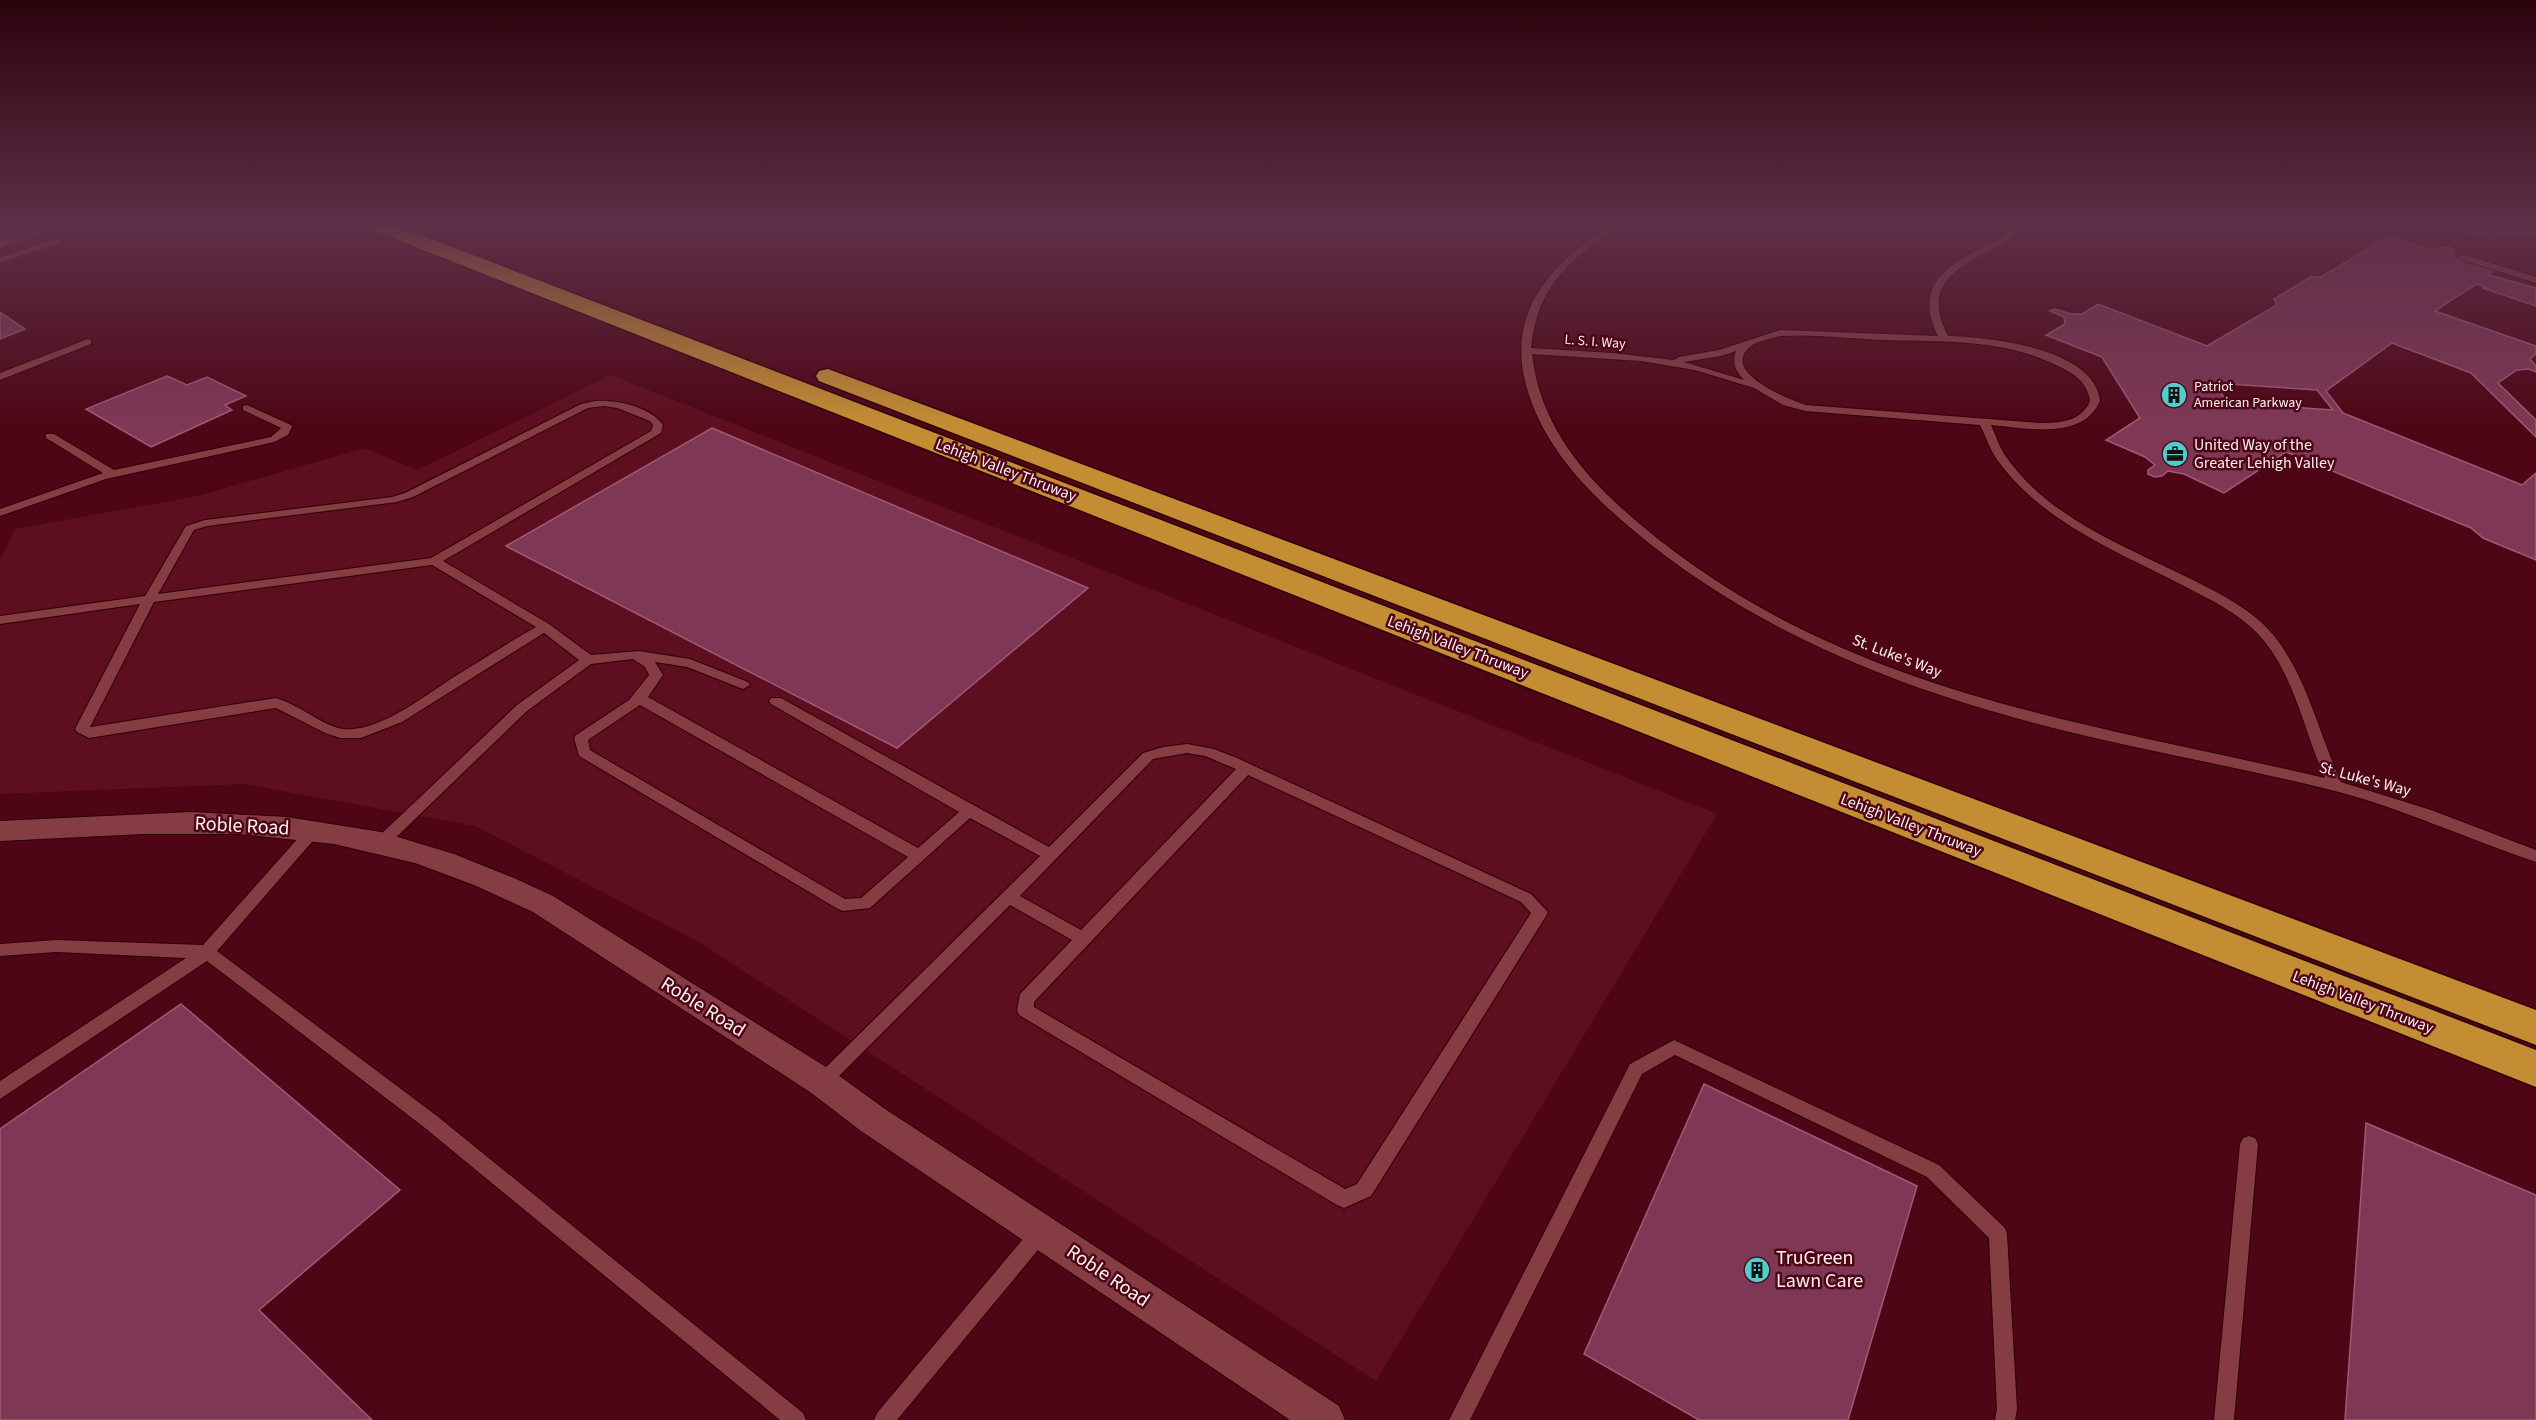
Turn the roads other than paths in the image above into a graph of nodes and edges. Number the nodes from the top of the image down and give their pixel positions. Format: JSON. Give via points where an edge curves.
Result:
{"nodes":[{"id":1,"x":549,"y":292,"type":"edge"},
{"id":2,"x":607,"y":292,"type":"edge"},
{"id":3,"x":1543,"y":292,"type":"edge"},
{"id":4,"x":1936,"y":292,"type":"edge"},
{"id":5,"x":1946,"y":340,"type":"junction"},
{"id":6,"x":1753,"y":341,"type":"junction"},
{"id":7,"x":88,"y":342,"type":"dead end"},
{"id":8,"x":1526,"y":351,"type":"junction"},
{"id":9,"x":1662,"y":361,"type":"junction"},
{"id":10,"x":0,"y":377,"type":"edge"},
{"id":11,"x":1759,"y":390,"type":"junction"},
{"id":12,"x":247,"y":408,"type":"dead end"},
{"id":13,"x":1984,"y":422,"type":"junction"},
{"id":14,"x":50,"y":436,"type":"dead end"},
{"id":15,"x":113,"y":474,"type":"junction"},
{"id":16,"x":0,"y":513,"type":"edge"},
{"id":17,"x":434,"y":561,"type":"junction"},
{"id":18,"x":149,"y":599,"type":"junction"},
{"id":19,"x":0,"y":620,"type":"edge"},
{"id":20,"x":545,"y":627,"type":"junction"},
{"id":21,"x":635,"y":655,"type":"junction"},
{"id":22,"x":588,"y":660,"type":"junction"},
{"id":23,"x":743,"y":685,"type":"dead end"},
{"id":24,"x":640,"y":699,"type":"junction"},
{"id":25,"x":776,"y":701,"type":"dead end"},
{"id":26,"x":1246,"y":768,"type":"junction"},
{"id":27,"x":2335,"y":786,"type":"junction"},
{"id":28,"x":969,"y":811,"type":"junction"},
{"id":29,"x":0,"y":831,"type":"edge"},
{"id":30,"x":313,"y":831,"type":"junction"},
{"id":31,"x":381,"y":843,"type":"junction"},
{"id":32,"x":918,"y":855,"type":"junction"},
{"id":33,"x":1050,"y":855,"type":"junction"},
{"id":34,"x":2536,"y":856,"type":"edge"},
{"id":35,"x":1009,"y":897,"type":"junction"},
{"id":36,"x":1083,"y":939,"type":"junction"},
{"id":37,"x":0,"y":950,"type":"edge"},
{"id":38,"x":207,"y":952,"type":"junction"},
{"id":39,"x":2536,"y":1028,"type":"edge"},
{"id":40,"x":2536,"y":1069,"type":"edge"},
{"id":41,"x":822,"y":1082,"type":"junction"},
{"id":42,"x":0,"y":1091,"type":"edge"},
{"id":43,"x":2249,"y":1144,"type":"dead end"},
{"id":44,"x":1041,"y":1232,"type":"junction"},
{"id":45,"x":796,"y":1420,"type":"edge"},
{"id":46,"x":884,"y":1420,"type":"edge"},
{"id":47,"x":1324,"y":1420,"type":"edge"},
{"id":48,"x":1459,"y":1420,"type":"edge"},
{"id":49,"x":2005,"y":1420,"type":"edge"},
{"id":50,"x":2224,"y":1420,"type":"edge"}],
"edges":[{"from":1,"to":40,"type":"highway","name":"Lehigh Valley Thruway"},
{"from":2,"to":39,"type":"highway","name":"Lehigh Valley Thruway"},
{"from":3,"to":8,"type":"lane","name":"St. Luke's Way","via":[[1529,321]]},
{"from":4,"to":5,"type":"lane","via":[[1932,304],[1934,317]]},
{"from":5,"to":6,"type":"lane","via":[[1790,333]]},
{"from":5,"to":13,"type":"lane","via":[[2000,343],[2041,353],[2080,375],[2095,395],[2089,413],[2065,424]]},
{"from":6,"to":9,"type":"lane","via":[[1708,356]]},
{"from":6,"to":11,"type":"lane","via":[[1743,348],[1738,361],[1744,376]]},
{"from":7,"to":10,"type":"lane"},
{"from":8,"to":9,"type":"lane","name":"L. S. I. Way"},
{"from":8,"to":27,"type":"lane","name":"St. Luke's Way","via":[[1532,387],[1549,429],[1583,476],[1628,521],[1671,556],[1776,621],[1857,659],[2009,712]]},
{"from":9,"to":11,"type":"lane","via":[[1712,371]]},
{"from":11,"to":13,"type":"lane","via":[[1791,404],[1820,410]]},
{"from":12,"to":15,"type":"lane","via":[[287,427],[284,433],[274,439]]},
{"from":13,"to":27,"type":"lane","via":[[2001,457],[2039,501],[2220,600],[2248,618],[2271,640],[2296,687]]},
{"from":14,"to":15,"type":"lane"},
{"from":15,"to":16,"type":"lane"},
{"from":17,"to":18,"type":"lane"},
{"from":17,"to":18,"type":"lane","via":[[656,433],[658,425],[654,419],[610,402],[596,403],[393,500],[190,528]]},
{"from":17,"to":20,"type":"lane"},
{"from":18,"to":19,"type":"lane"},
{"from":18,"to":20,"type":"lane","via":[[81,729],[89,734],[276,703],[286,704],[320,727],[350,735],[399,717]]},
{"from":20,"to":22,"type":"lane"},
{"from":21,"to":22,"type":"lane"},
{"from":21,"to":23,"type":"lane","via":[[690,663]]},
{"from":21,"to":24,"type":"lane","via":[[650,664],[656,675]]},
{"from":22,"to":31,"type":"lane","via":[[522,708]]},
{"from":24,"to":32,"type":"lane"},
{"from":24,"to":32,"type":"lane","via":[[581,738],[584,753],[843,905],[865,903]]},
{"from":25,"to":28,"type":"lane"},
{"from":26,"to":33,"type":"lane","via":[[1207,750],[1172,748],[1148,756]]},
{"from":26,"to":36,"type":"lane"},
{"from":26,"to":36,"type":"lane","via":[[1526,898],[1540,912],[1364,1190],[1344,1199],[1025,1010],[1026,999]]},
{"from":27,"to":34,"type":"lane","name":"St. Luke's Way","via":[[2414,810]]},
{"from":28,"to":32,"type":"lane"},
{"from":28,"to":33,"type":"lane"},
{"from":29,"to":30,"type":"street","name":"Roble Road","via":[[156,822],[222,822]]},
{"from":30,"to":31,"type":"street","name":"Roble Road"},
{"from":30,"to":38,"type":"lane"},
{"from":31,"to":41,"type":"street","name":"Roble Road","via":[[453,865],[543,904]]},
{"from":33,"to":35,"type":"lane"},
{"from":35,"to":36,"type":"lane"},
{"from":35,"to":41,"type":"lane"},
{"from":37,"to":38,"type":"lane","via":[[56,946]]},
{"from":38,"to":42,"type":"lane"},
{"from":38,"to":45,"type":"lane","via":[[431,1122]]},
{"from":41,"to":44,"type":"street","name":"Roble Road"},
{"from":43,"to":50,"type":"lane"},
{"from":44,"to":46,"type":"lane"},
{"from":44,"to":47,"type":"street","name":"Roble Road"},
{"from":48,"to":49,"type":"lane","via":[[1636,1069],[1674,1047],[1934,1171],[1998,1234]]}]}
